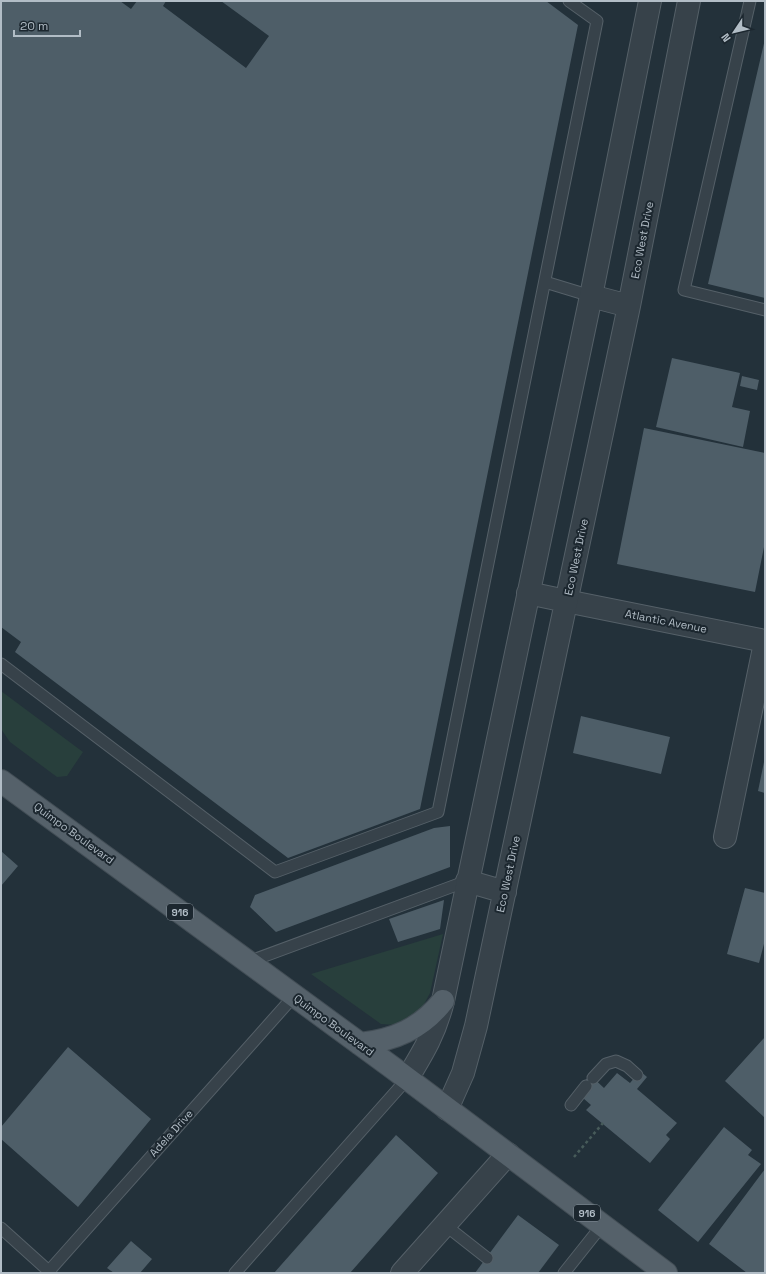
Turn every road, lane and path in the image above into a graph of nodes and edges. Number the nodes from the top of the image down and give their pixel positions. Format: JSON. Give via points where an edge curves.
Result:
{"nodes":[{"id":1,"x":569,"y":1,"type":"edge"},
{"id":2,"x":650,"y":1,"type":"edge"},
{"id":3,"x":689,"y":1,"type":"edge"},
{"id":4,"x":750,"y":1,"type":"edge"},
{"id":5,"x":545,"y":282,"type":"junction"},
{"id":6,"x":591,"y":296,"type":"junction"},
{"id":7,"x":629,"y":306,"type":"junction"},
{"id":8,"x":765,"y":310,"type":"edge"},
{"id":9,"x":528,"y":593,"type":"junction"},
{"id":10,"x":566,"y":601,"type":"junction"},
{"id":11,"x":765,"y":642,"type":"edge"},
{"id":12,"x":1,"y":664,"type":"edge"},
{"id":13,"x":1,"y":781,"type":"edge"},
{"id":14,"x":725,"y":837,"type":"dead end"},
{"id":15,"x":467,"y":881,"type":"junction"},
{"id":16,"x":505,"y":892,"type":"junction"},
{"id":17,"x":248,"y":962,"type":"junction"},
{"id":18,"x":294,"y":996,"type":"junction"},
{"id":19,"x":443,"y":1001,"type":"junction"},
{"id":20,"x":360,"y":1044,"type":"junction"},
{"id":21,"x":637,"y":1075,"type":"dead end"},
{"id":22,"x":407,"y":1079,"type":"junction"},
{"id":23,"x":571,"y":1105,"type":"dead end"},
{"id":24,"x":447,"y":1109,"type":"junction"},
{"id":25,"x":602,"y":1123,"type":"dead end"},
{"id":26,"x":508,"y":1154,"type":"junction"},
{"id":27,"x":574,"y":1157,"type":"dead end"},
{"id":28,"x":603,"y":1224,"type":"junction"},
{"id":29,"x":445,"y":1225,"type":"junction"},
{"id":30,"x":1,"y":1228,"type":"edge"},
{"id":31,"x":487,"y":1258,"type":"dead end"},
{"id":32,"x":50,"y":1272,"type":"edge"},
{"id":33,"x":235,"y":1273,"type":"edge"},
{"id":34,"x":402,"y":1273,"type":"edge"},
{"id":35,"x":564,"y":1273,"type":"edge"},
{"id":36,"x":666,"y":1273,"type":"edge"}],
"edges":[{"from":1,"to":5,"type":"lane","via":[[597,21]]},
{"from":2,"to":6,"type":"street"},
{"from":3,"to":7,"type":"street","name":"Eco West Drive"},
{"from":4,"to":8,"type":"lane","via":[[684,290]]},
{"from":5,"to":6,"type":"lane"},
{"from":5,"to":12,"type":"lane","via":[[438,812],[275,872]]},
{"from":6,"to":7,"type":"street"},
{"from":6,"to":9,"type":"street"},
{"from":7,"to":10,"type":"street","name":"Eco West Drive"},
{"from":9,"to":10,"type":"street","name":"Atlantic Avenue"},
{"from":9,"to":15,"type":"street"},
{"from":10,"to":11,"type":"street","name":"Atlantic Avenue"},
{"from":10,"to":16,"type":"street","name":"Eco West Drive"},
{"from":11,"to":14,"type":"street"},
{"from":13,"to":17,"type":"main road","name":"Quimpo Boulevard","number":"916"},
{"from":15,"to":16,"type":"street"},
{"from":15,"to":17,"type":"lane"},
{"from":15,"to":19,"type":"street"},
{"from":16,"to":24,"type":"street","name":"Eco West Drive","via":[[476,1026],[463,1073]]},
{"from":17,"to":18,"type":"main road","name":"Quimpo Boulevard","number":"916"},
{"from":18,"to":20,"type":"main road","name":"Quimpo Boulevard","number":"916"},
{"from":18,"to":32,"type":"lane","name":"Adela Drive"},
{"from":19,"to":20,"type":"main road","via":[[429,1017],[411,1030],[392,1038]]},
{"from":19,"to":22,"type":"street","via":[[437,1025],[427,1047]]},
{"from":20,"to":22,"type":"main road","name":"Quimpo Boulevard","number":"916"},
{"from":21,"to":23,"type":"lane","via":[[616,1061],[606,1064]]},
{"from":22,"to":24,"type":"main road","name":"Quimpo Boulevard","number":"916"},
{"from":22,"to":33,"type":"lane"},
{"from":24,"to":26,"type":"main road","name":"Quimpo Boulevard","number":"916"},
{"from":25,"to":27,"type":"path"},
{"from":26,"to":28,"type":"main road","name":"Quimpo Boulevard","number":"916"},
{"from":26,"to":29,"type":"street"},
{"from":28,"to":35,"type":"lane"},
{"from":28,"to":36,"type":"main road","name":"Quimpo Boulevard","number":"916"},
{"from":29,"to":31,"type":"lane"},
{"from":29,"to":34,"type":"street"},
{"from":30,"to":32,"type":"lane"}]}
